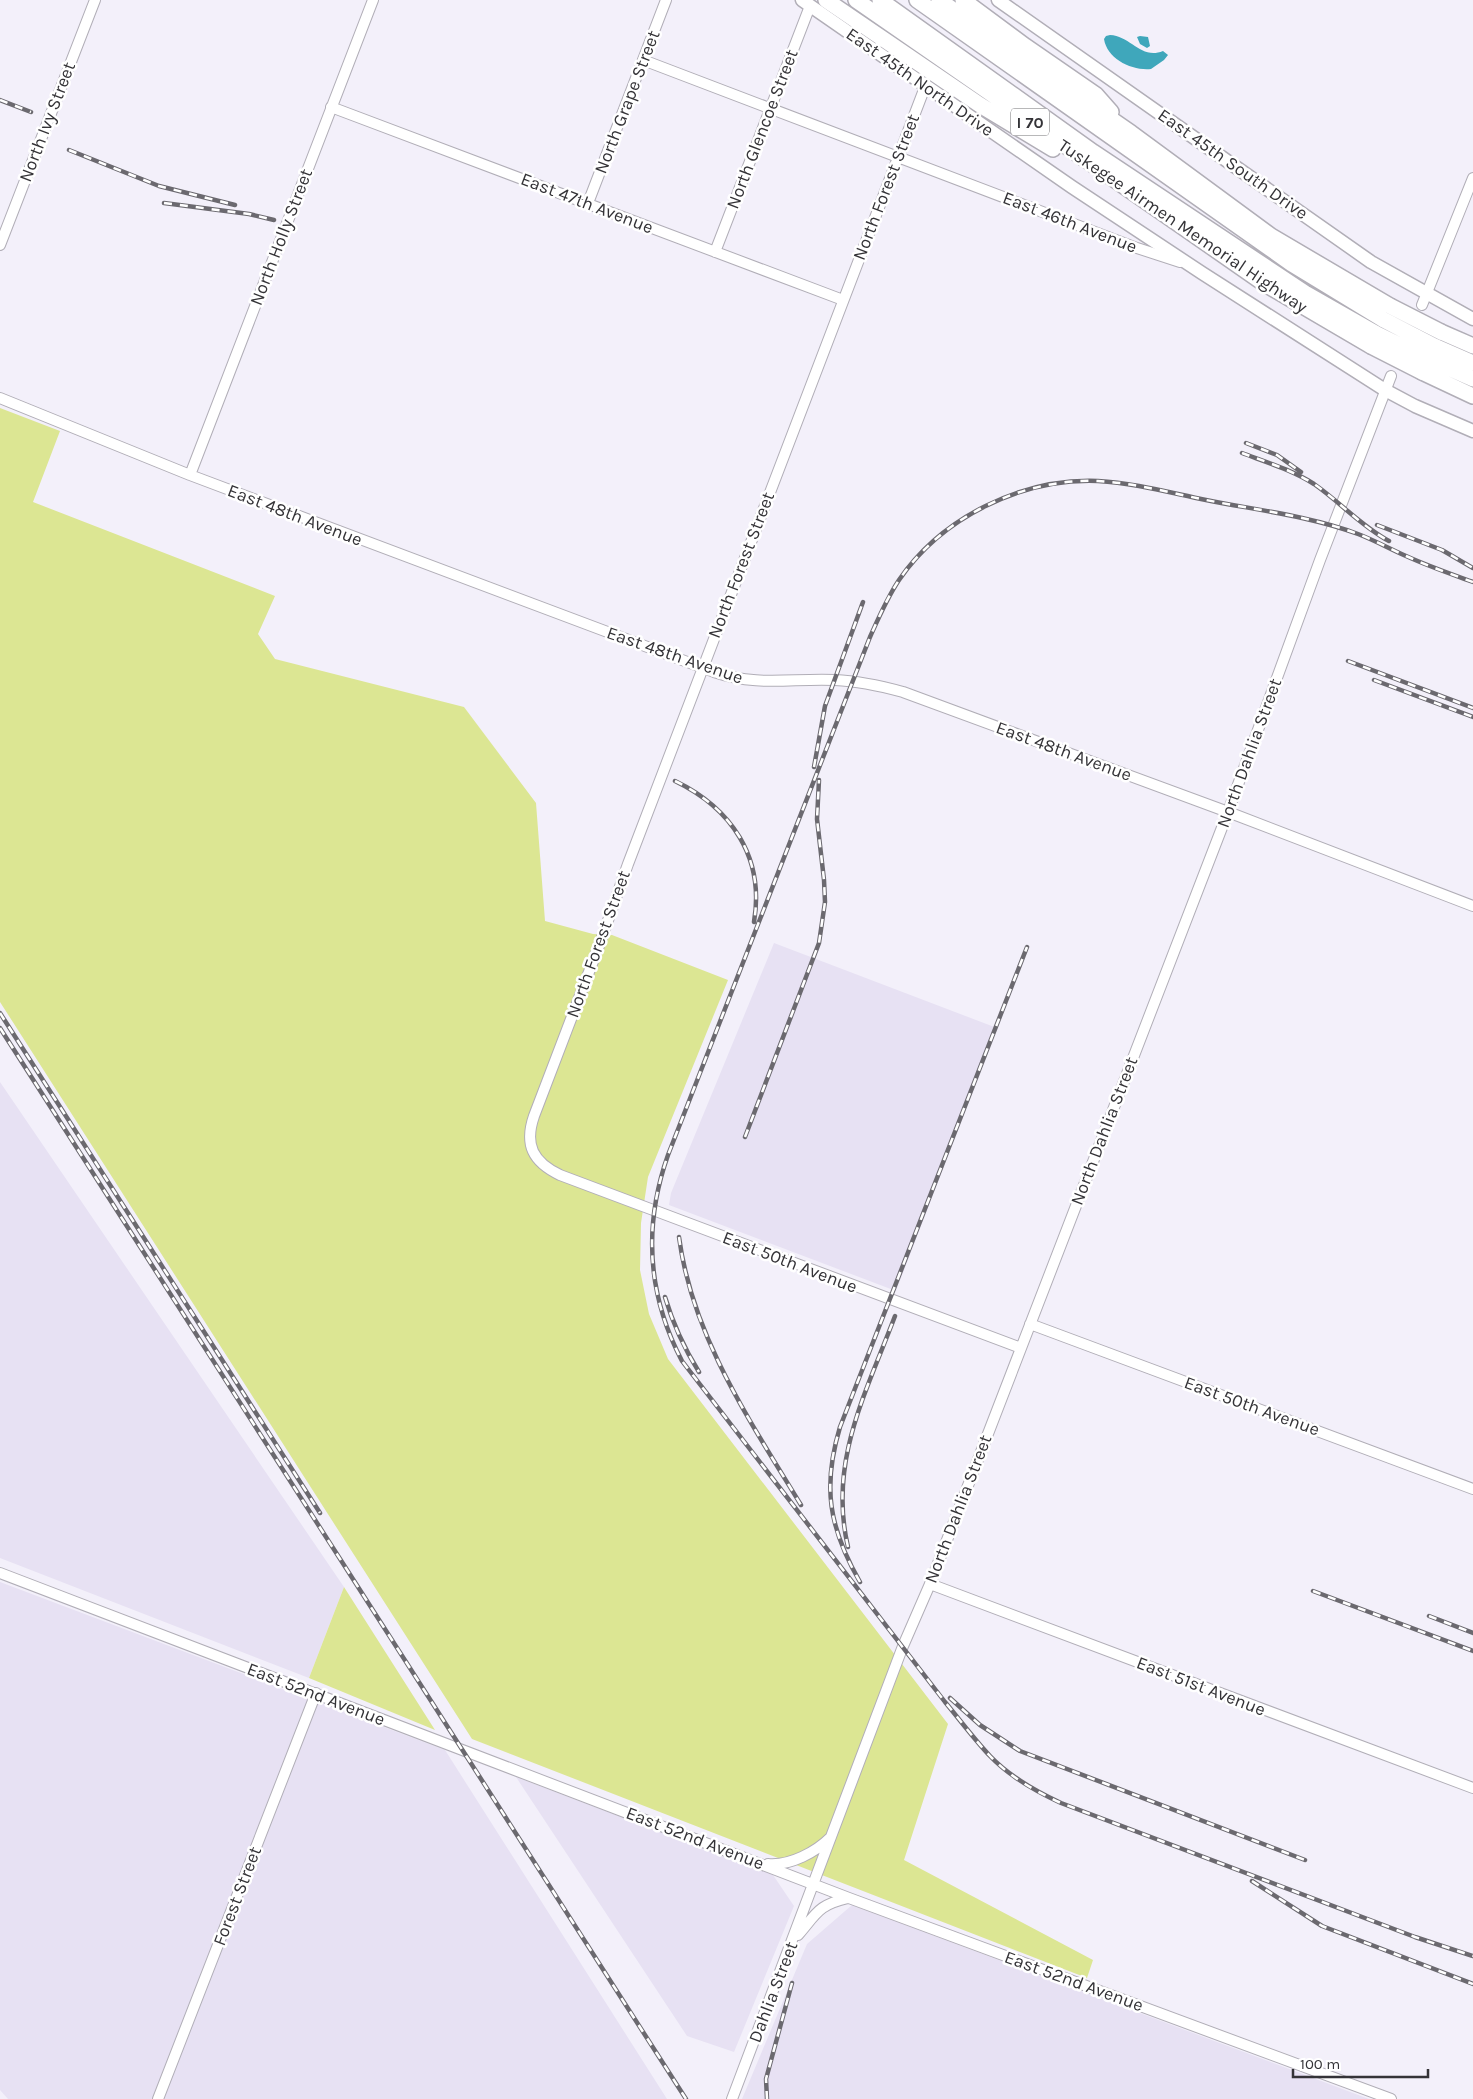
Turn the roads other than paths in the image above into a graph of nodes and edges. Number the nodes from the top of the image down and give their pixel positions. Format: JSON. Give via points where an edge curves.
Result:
{"nodes":[{"id":1,"x":95,"y":0,"type":"edge"},
{"id":2,"x":373,"y":0,"type":"edge"},
{"id":3,"x":666,"y":0,"type":"edge"},
{"id":4,"x":826,"y":0,"type":"edge"},
{"id":5,"x":856,"y":0,"type":"edge"},
{"id":6,"x":875,"y":0,"type":"edge"},
{"id":7,"x":880,"y":0,"type":"edge"},
{"id":8,"x":918,"y":0,"type":"edge"},
{"id":9,"x":939,"y":0,"type":"edge"},
{"id":10,"x":963,"y":0,"type":"edge"},
{"id":11,"x":998,"y":0,"type":"edge"},
{"id":12,"x":806,"y":3,"type":"edge"},
{"id":13,"x":931,"y":36,"type":"junction"},
{"id":14,"x":643,"y":60,"type":"junction"},
{"id":15,"x":925,"y":86,"type":"junction"},
{"id":16,"x":331,"y":107,"type":"junction"},
{"id":17,"x":770,"y":109,"type":"junction"},
{"id":18,"x":1130,"y":133,"type":"junction"},
{"id":19,"x":897,"y":157,"type":"junction"},
{"id":20,"x":1473,"y":178,"type":"edge"},
{"id":21,"x":588,"y":203,"type":"junction"},
{"id":22,"x":1205,"y":243,"type":"junction"},
{"id":23,"x":0,"y":245,"type":"edge"},
{"id":24,"x":715,"y":252,"type":"junction"},
{"id":25,"x":1188,"y":264,"type":"junction"},
{"id":26,"x":1425,"y":299,"type":"junction"},
{"id":27,"x":843,"y":300,"type":"junction"},
{"id":28,"x":1473,"y":319,"type":"edge"},
{"id":29,"x":1377,"y":333,"type":"junction"},
{"id":30,"x":1473,"y":346,"type":"edge"},
{"id":31,"x":1428,"y":359,"type":"junction"},
{"id":32,"x":1473,"y":362,"type":"edge"},
{"id":33,"x":1391,"y":376,"type":"dead end"},
{"id":34,"x":1473,"y":379,"type":"edge"},
{"id":35,"x":1385,"y":390,"type":"junction"},
{"id":36,"x":1473,"y":396,"type":"edge"},
{"id":37,"x":0,"y":398,"type":"edge"},
{"id":38,"x":1473,"y":431,"type":"edge"},
{"id":39,"x":190,"y":475,"type":"junction"},
{"id":40,"x":702,"y":668,"type":"junction"},
{"id":41,"x":1228,"y":812,"type":"junction"},
{"id":42,"x":1473,"y":906,"type":"edge"},
{"id":43,"x":560,"y":1175,"type":"joint"},
{"id":44,"x":1030,"y":1324,"type":"junction"},
{"id":45,"x":1021,"y":1348,"type":"junction"},
{"id":46,"x":1473,"y":1489,"type":"edge"},
{"id":47,"x":0,"y":1574,"type":"edge"},
{"id":48,"x":930,"y":1584,"type":"junction"},
{"id":49,"x":316,"y":1693,"type":"junction"},
{"id":50,"x":1473,"y":1788,"type":"edge"},
{"id":51,"x":832,"y":1837,"type":"junction"},
{"id":52,"x":755,"y":1862,"type":"junction"},
{"id":53,"x":814,"y":1884,"type":"junction"},
{"id":54,"x":849,"y":1898,"type":"junction"},
{"id":55,"x":788,"y":1951,"type":"junction"},
{"id":56,"x":158,"y":2099,"type":"edge"},
{"id":57,"x":732,"y":2099,"type":"edge"},
{"id":58,"x":1391,"y":2099,"type":"edge"}],
"edges":[{"from":1,"to":23,"type":"street","name":"North Ivy Street"},
{"from":2,"to":16,"type":"street","name":"North Holly Street"},
{"from":3,"to":14,"type":"street","name":"North Grape Street"},
{"from":4,"to":22,"type":"highway","via":[[980,105]]},
{"from":5,"to":22,"type":"highway","name":"Tuskegee Airmen Memorial Highway","number":"I 70"},
{"from":6,"to":13,"type":"highway"},
{"from":7,"to":13,"type":"highway"},
{"from":8,"to":29,"type":"highway","via":[[1292,264]]},
{"from":9,"to":18,"type":"highway"},
{"from":10,"to":18,"type":"highway","via":[[1096,95]]},
{"from":11,"to":26,"type":"main road","name":"East 45th South Drive"},
{"from":12,"to":15,"type":"main road","name":"East 45th North Drive"},
{"from":12,"to":17,"type":"street","name":"North Glencoe Street"},
{"from":13,"to":29,"type":"highway","via":[[1093,152],[1228,242],[1324,305]]},
{"from":14,"to":17,"type":"street","name":"East 46th Avenue"},
{"from":14,"to":21,"type":"street","name":"North Grape Street"},
{"from":15,"to":19,"type":"street","name":"North Forest Street"},
{"from":15,"to":25,"type":"main road","name":"East 45th North Drive"},
{"from":16,"to":21,"type":"street","name":"East 47th Avenue"},
{"from":16,"to":39,"type":"street","name":"North Holly Street"},
{"from":17,"to":19,"type":"street","name":"East 46th Avenue"},
{"from":17,"to":24,"type":"street","name":"North Glencoe Street"},
{"from":18,"to":30,"type":"highway","bridge":true,"via":[[1271,236],[1390,306]]},
{"from":19,"to":25,"type":"street","name":"East 46th Avenue","via":[[1137,248]]},
{"from":19,"to":27,"type":"street","name":"North Forest Street"},
{"from":20,"to":26,"type":"street"},
{"from":21,"to":24,"type":"street","name":"East 47th Avenue"},
{"from":22,"to":29,"type":"highway","name":"Tuskegee Airmen Memorial Highway","number":"I 70","via":[[1265,284]]},
{"from":24,"to":27,"type":"street","name":"East 47th Avenue"},
{"from":25,"to":35,"type":"main road","name":"East 46th Avenue"},
{"from":26,"to":28,"type":"main road","name":"East 45th South Drive"},
{"from":27,"to":40,"type":"street","name":"North Forest Street"},
{"from":29,"to":31,"type":"highway","name":"Tuskegee Airmen Memorial Highway","number":"I 70","bridge":true},
{"from":29,"to":31,"type":"highway","bridge":true},
{"from":31,"to":32,"type":"highway"},
{"from":31,"to":34,"type":"highway"},
{"from":31,"to":36,"type":"highway","name":"Tuskegee Airmen Memorial Highway","number":"I 70"},
{"from":33,"to":35,"type":"street","name":"North Dahlia Street"},
{"from":35,"to":38,"type":"main road","name":"East 46th Avenue"},
{"from":35,"to":41,"type":"street","name":"North Dahlia Street"},
{"from":37,"to":39,"type":"street","name":"East 48th Avenue"},
{"from":39,"to":40,"type":"street","name":"East 48th Avenue"},
{"from":40,"to":41,"type":"street","name":"East 48th Avenue","via":[[756,682],[833,680],[889,688]]},
{"from":40,"to":43,"type":"street","name":"North Forest Street","via":[[532,1122],[533,1151],[544,1166]]},
{"from":41,"to":42,"type":"street","name":"East 48th Avenue"},
{"from":41,"to":44,"type":"street","name":"North Dahlia Street"},
{"from":43,"to":45,"type":"street","name":"East 50th Avenue"},
{"from":44,"to":45,"type":"street","name":"North Dahlia Street"},
{"from":44,"to":46,"type":"street","name":"East 50th Avenue"},
{"from":45,"to":48,"type":"street","name":"North Dahlia Street"},
{"from":47,"to":49,"type":"street","name":"East 52nd Avenue"},
{"from":48,"to":50,"type":"street","name":"East 51st Avenue"},
{"from":48,"to":51,"type":"street","name":"North Dahlia Street","via":[[903,1646]]},
{"from":49,"to":52,"type":"street","name":"East 52nd Avenue"},
{"from":49,"to":56,"type":"street","name":"Forest Street"},
{"from":51,"to":52,"type":"street","via":[[784,1864]]},
{"from":51,"to":53,"type":"street","name":"North Dahlia Street"},
{"from":52,"to":53,"type":"street","name":"East 52nd Avenue"},
{"from":53,"to":54,"type":"street","name":"East 52nd Avenue"},
{"from":53,"to":55,"type":"street","name":"Dahlia Street"},
{"from":54,"to":55,"type":"street","via":[[821,1907],[796,1936]]},
{"from":54,"to":58,"type":"street","name":"East 52nd Avenue"},
{"from":55,"to":57,"type":"street","name":"Dahlia Street"}]}
